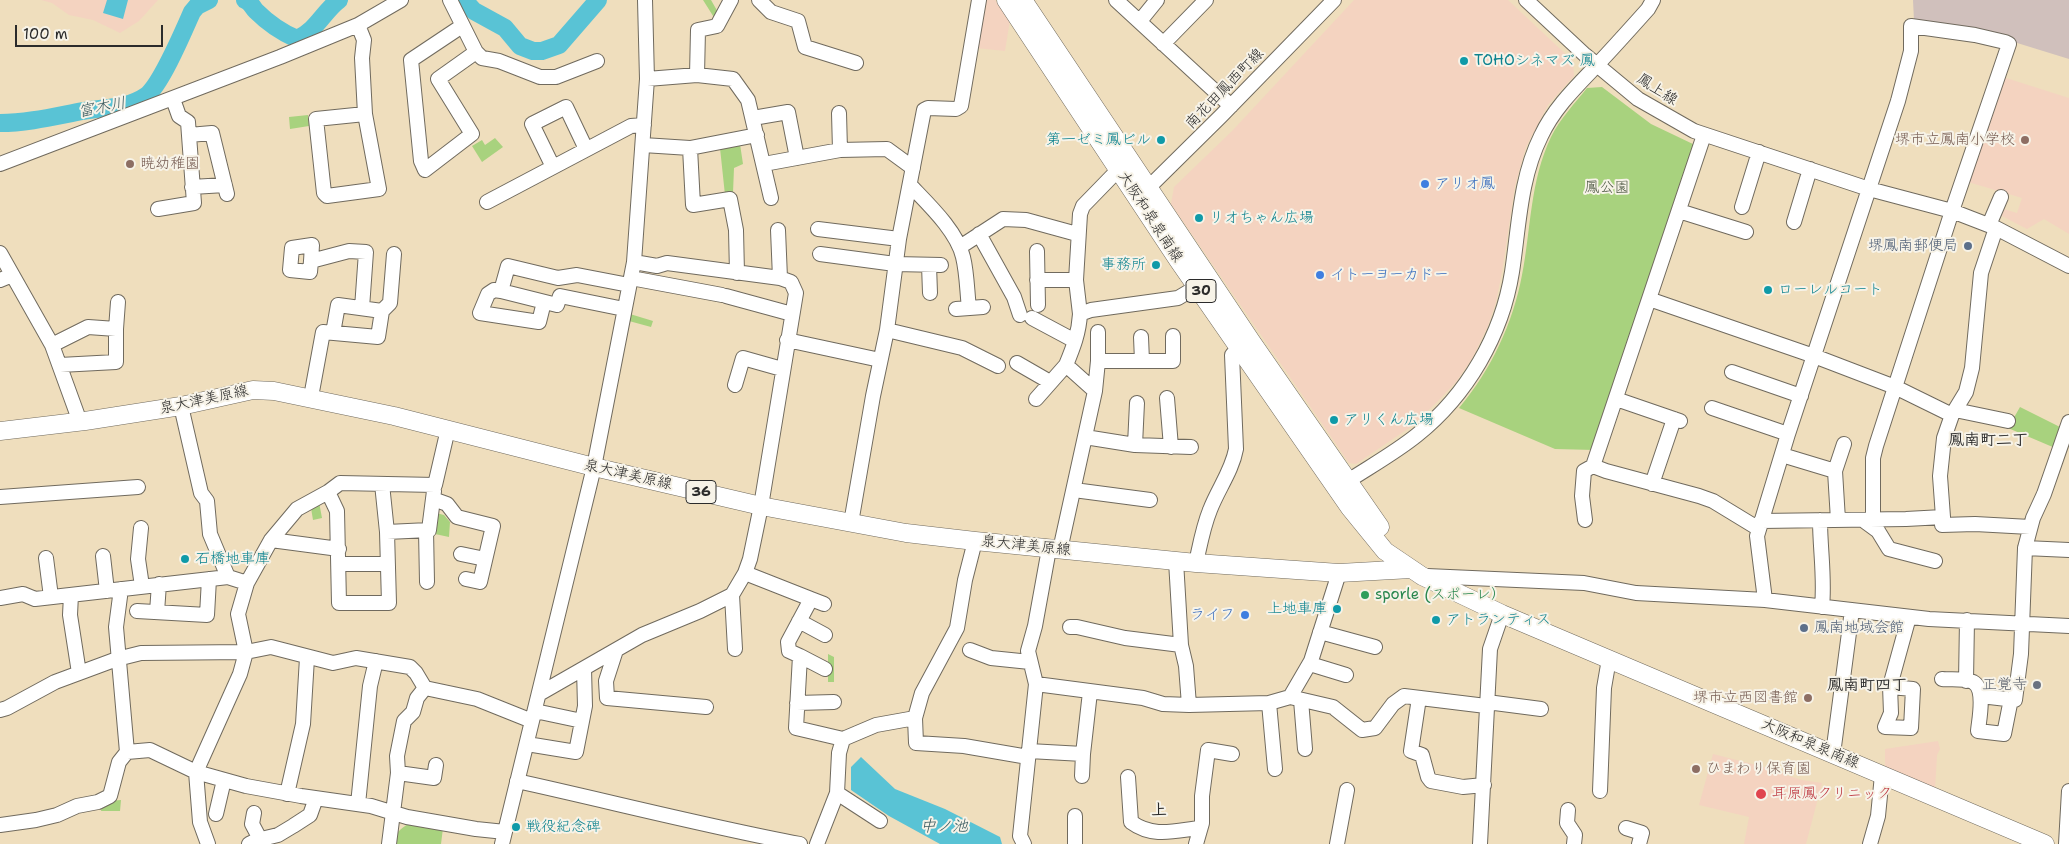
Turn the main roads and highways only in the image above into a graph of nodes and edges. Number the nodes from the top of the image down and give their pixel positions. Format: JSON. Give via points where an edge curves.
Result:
{"nodes":[{"id":1,"x":1006,"y":0,"type":"edge"},
{"id":2,"x":1022,"y":0,"type":"edge"},
{"id":3,"x":1143,"y":193,"type":"junction"},
{"id":4,"x":0,"y":431,"type":"edge"},
{"id":5,"x":1416,"y":573,"type":"junction"},
{"id":6,"x":2044,"y":844,"type":"edge"}],
"edges":[{"from":1,"to":3,"type":"main road","name":"大阪和泉泉南線","number":"30","via":[[1119,169]]},
{"from":2,"to":3,"type":"main road","name":"大阪和泉泉南線","number":"30"},
{"from":3,"to":5,"type":"main road","name":"大阪和泉泉南線","number":"30","via":[[1368,512]]},
{"from":3,"to":5,"type":"main road","name":"大阪和泉泉南線","number":"30","via":[[1198,286],[1350,508],[1385,552]]},
{"from":4,"to":5,"type":"main road","name":"泉大津美原線","number":"36","via":[[181,406],[253,390],[274,391],[448,429],[761,506],[851,523],[975,541],[1196,563],[1339,573]]},
{"from":5,"to":6,"type":"main road","name":"大阪和泉泉南線","number":"30","via":[[1502,614]]}]}
